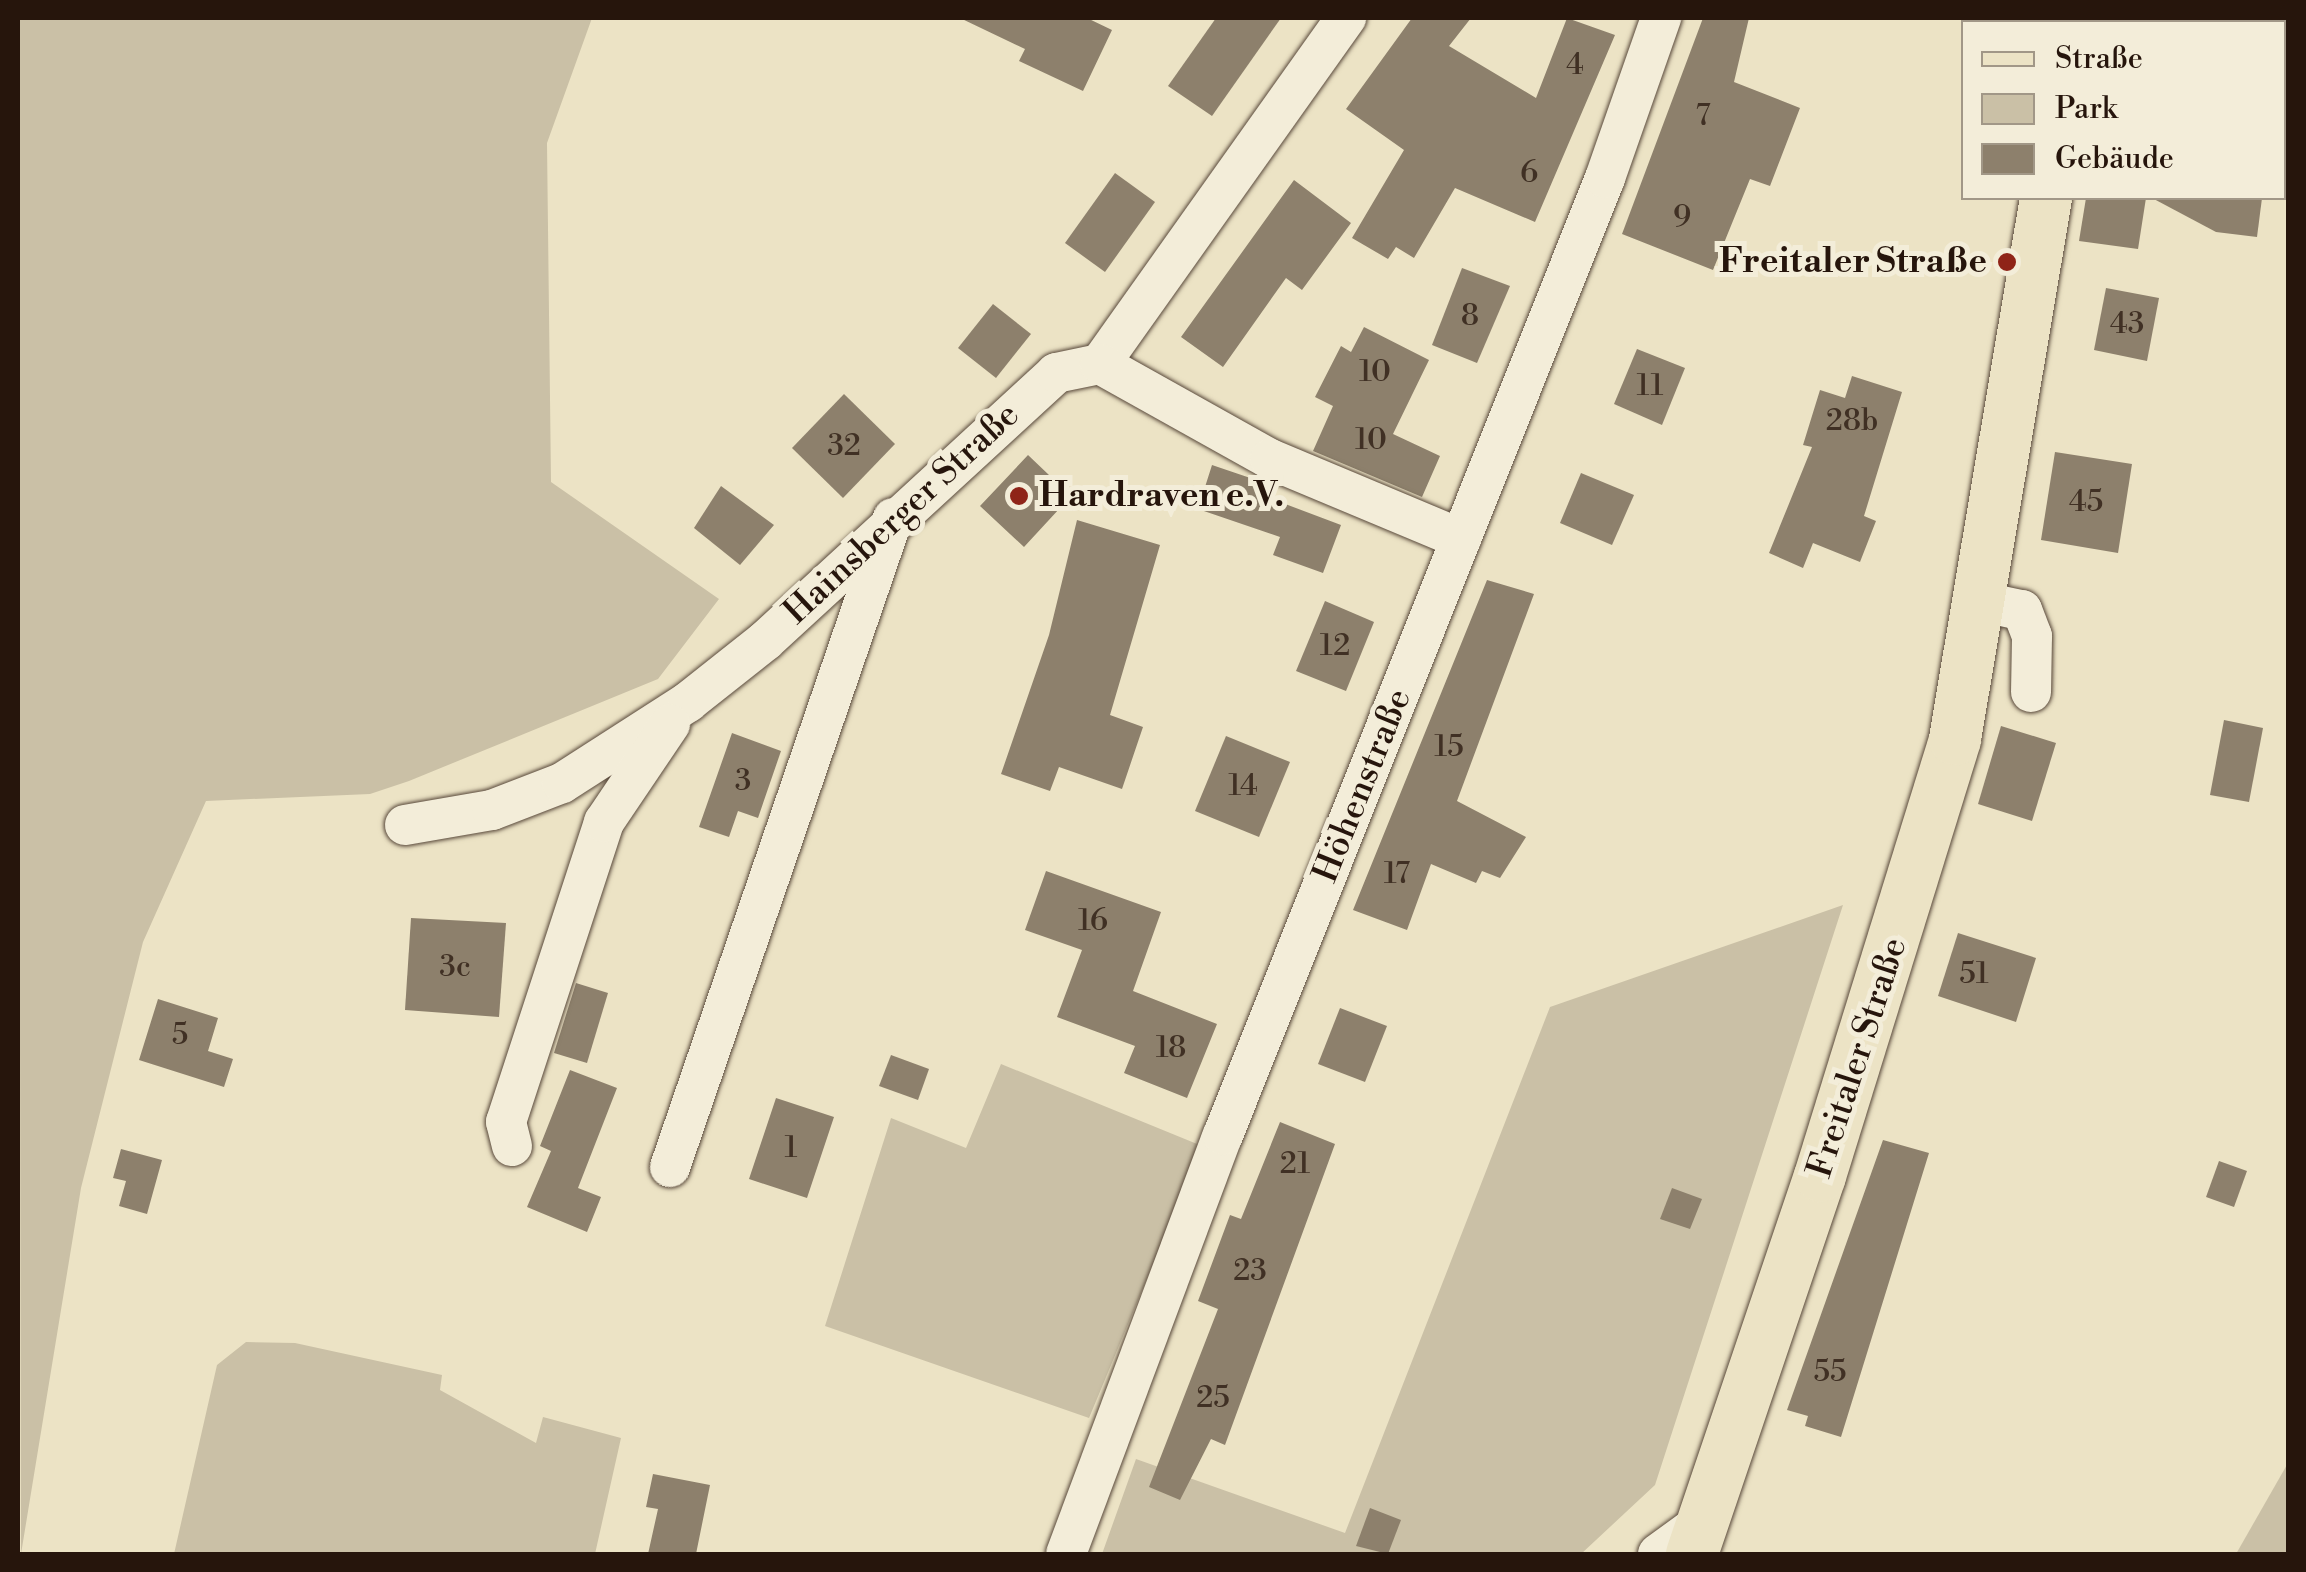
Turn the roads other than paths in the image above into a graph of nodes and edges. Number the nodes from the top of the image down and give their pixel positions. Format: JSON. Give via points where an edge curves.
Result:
{"nodes":[{"id":1,"x":1346,"y":18,"type":"edge"},
{"id":2,"x":1660,"y":18,"type":"edge"},
{"id":3,"x":2046,"y":200,"type":"edge"},
{"id":4,"x":1100,"y":364,"type":"junction"},
{"id":5,"x":893,"y":518,"type":"junction"},
{"id":6,"x":1461,"y":540,"type":"junction"},
{"id":7,"x":1983,"y":602,"type":"junction"},
{"id":8,"x":700,"y":692,"type":"junction"},
{"id":9,"x":2031,"y":692,"type":"dead end"},
{"id":10,"x":405,"y":824,"type":"dead end"},
{"id":11,"x":512,"y":1146,"type":"dead end"},
{"id":12,"x":670,"y":1167,"type":"dead end"},
{"id":13,"x":1697,"y":1538,"type":"edge"},
{"id":14,"x":1066,"y":1554,"type":"edge"},
{"id":15,"x":1658,"y":1554,"type":"edge"}],
"edges":[{"from":1,"to":4,"type":"street"},
{"from":2,"to":6,"type":"street","name":"Höhenstraße"},
{"from":3,"to":7,"type":"main road","name":"Freitaler Straße"},
{"from":4,"to":5,"type":"street","name":"Hainsberger Straße","via":[[1056,373]]},
{"from":4,"to":6,"type":"street","via":[[1270,458]]},
{"from":5,"to":8,"type":"street","name":"Hainsberger Straße"},
{"from":5,"to":12,"type":"street"},
{"from":6,"to":14,"type":"street","name":"Höhenstraße","via":[[1209,1172]]},
{"from":7,"to":9,"type":"street","via":[[2022,610],[2032,636]]},
{"from":7,"to":13,"type":"main road","name":"Freitaler Straße","via":[[1922,856]]},
{"from":8,"to":10,"type":"street","via":[[562,783],[492,810]]},
{"from":8,"to":11,"type":"street","via":[[630,774],[604,822],[506,1122]]},
{"from":13,"to":15,"type":"street"}]}
